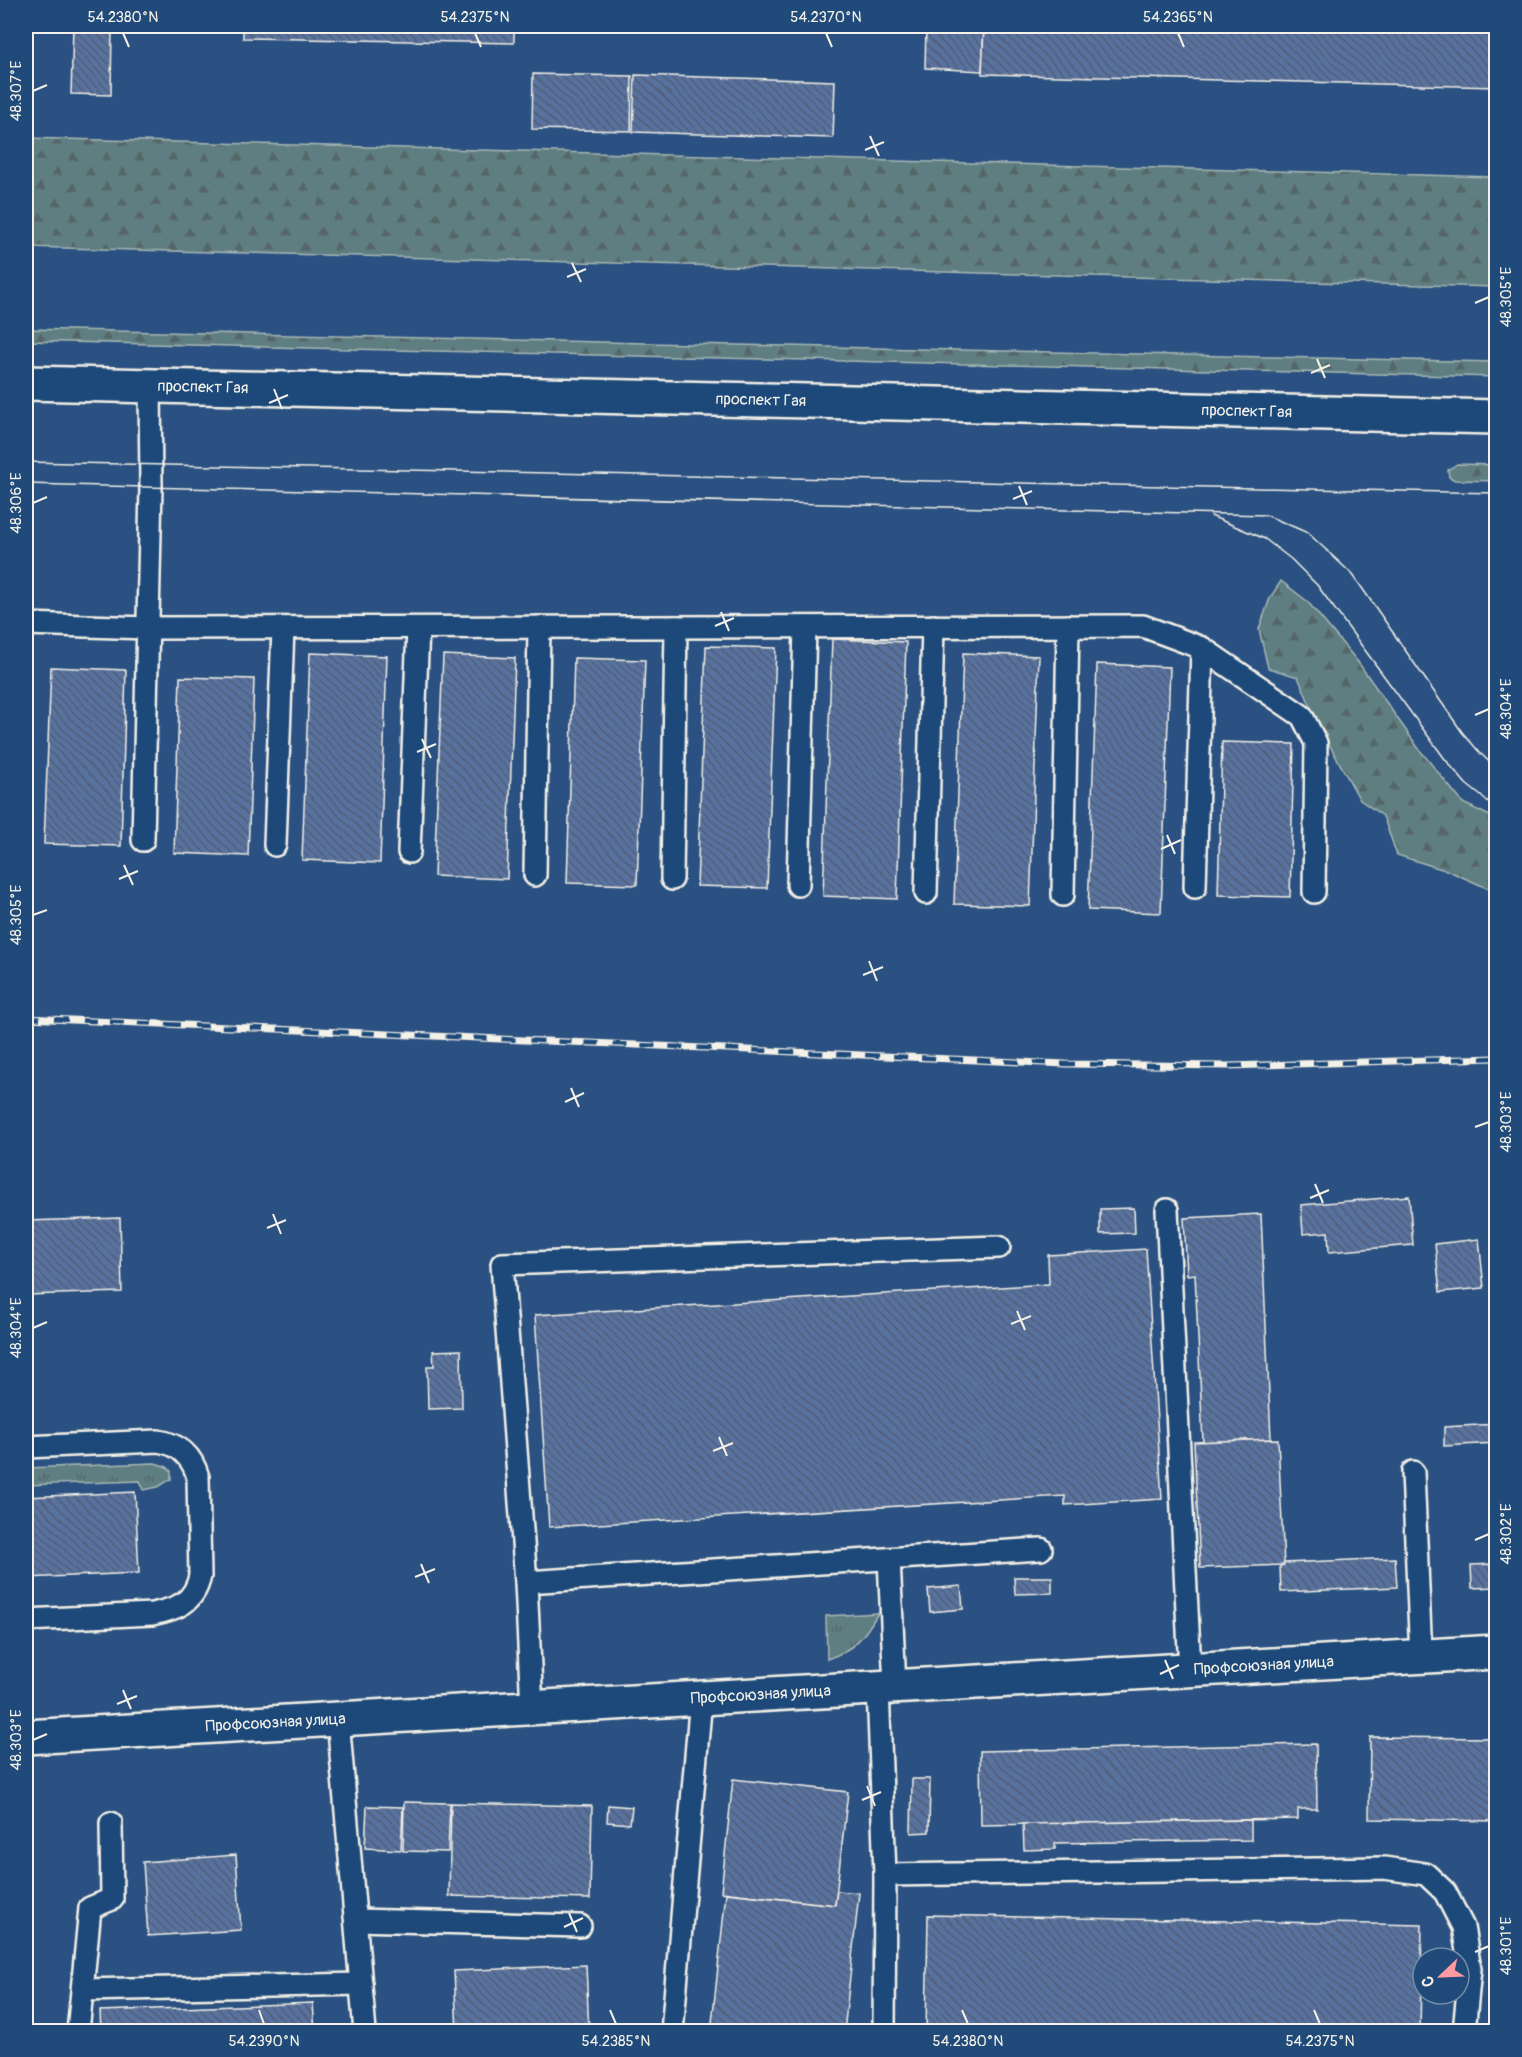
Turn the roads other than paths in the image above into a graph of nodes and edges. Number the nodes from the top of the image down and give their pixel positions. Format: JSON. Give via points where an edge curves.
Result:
{"nodes":[{"id":1,"x":26,"y":383,"type":"edge"},
{"id":2,"x":150,"y":386,"type":"junction"},
{"id":3,"x":1497,"y":417,"type":"edge"},
{"id":4,"x":26,"y":624,"type":"edge"},
{"id":5,"x":933,"y":626,"type":"junction"},
{"id":6,"x":1068,"y":626,"type":"junction"},
{"id":7,"x":539,"y":627,"type":"junction"},
{"id":8,"x":676,"y":627,"type":"junction"},
{"id":9,"x":805,"y":627,"type":"junction"},
{"id":10,"x":147,"y":628,"type":"junction"},
{"id":11,"x":283,"y":628,"type":"junction"},
{"id":12,"x":418,"y":628,"type":"junction"},
{"id":13,"x":1202,"y":648,"type":"junction"},
{"id":14,"x":143,"y":840,"type":"dead end"},
{"id":15,"x":275,"y":845,"type":"dead end"},
{"id":16,"x":409,"y":852,"type":"dead end"},
{"id":17,"x":535,"y":875,"type":"dead end"},
{"id":18,"x":672,"y":879,"type":"dead end"},
{"id":19,"x":798,"y":885,"type":"dead end"},
{"id":20,"x":1196,"y":887,"type":"dead end"},
{"id":21,"x":1314,"y":892,"type":"dead end"},
{"id":22,"x":927,"y":893,"type":"dead end"},
{"id":23,"x":1063,"y":895,"type":"dead end"},
{"id":24,"x":1167,"y":1210,"type":"dead end"},
{"id":25,"x":999,"y":1247,"type":"dead end"},
{"id":26,"x":26,"y":1447,"type":"edge"},
{"id":27,"x":1413,"y":1472,"type":"dead end"},
{"id":28,"x":1041,"y":1549,"type":"dead end"},
{"id":29,"x":889,"y":1559,"type":"junction"},
{"id":30,"x":526,"y":1582,"type":"junction"},
{"id":31,"x":26,"y":1620,"type":"edge"},
{"id":32,"x":1497,"y":1652,"type":"edge"},
{"id":33,"x":1421,"y":1657,"type":"junction"},
{"id":34,"x":1190,"y":1670,"type":"junction"},
{"id":35,"x":886,"y":1688,"type":"junction"},
{"id":36,"x":701,"y":1698,"type":"junction"},
{"id":37,"x":532,"y":1708,"type":"junction"},
{"id":38,"x":338,"y":1719,"type":"junction"},
{"id":39,"x":26,"y":1737,"type":"edge"},
{"id":40,"x":111,"y":1823,"type":"dead end"},
{"id":41,"x":885,"y":1875,"type":"junction"},
{"id":42,"x":356,"y":1920,"type":"junction"},
{"id":43,"x":580,"y":1926,"type":"dead end"},
{"id":44,"x":361,"y":1984,"type":"junction"},
{"id":45,"x":82,"y":1990,"type":"junction"},
{"id":46,"x":78,"y":2031,"type":"edge"},
{"id":47,"x":365,"y":2031,"type":"edge"},
{"id":48,"x":672,"y":2031,"type":"edge"},
{"id":49,"x":884,"y":2031,"type":"edge"},
{"id":50,"x":1464,"y":2031,"type":"edge"}],
"edges":[{"from":1,"to":2,"type":"street","name":"проспект Гая"},
{"from":2,"to":3,"type":"street","name":"проспект Гая"},
{"from":2,"to":10,"type":"lane"},
{"from":4,"to":10,"type":"lane"},
{"from":5,"to":6,"type":"lane"},
{"from":5,"to":9,"type":"lane"},
{"from":5,"to":22,"type":"lane"},
{"from":6,"to":13,"type":"lane","via":[[1143,626]]},
{"from":6,"to":23,"type":"lane"},
{"from":7,"to":8,"type":"lane"},
{"from":7,"to":12,"type":"lane"},
{"from":7,"to":17,"type":"lane"},
{"from":8,"to":9,"type":"lane"},
{"from":8,"to":18,"type":"lane"},
{"from":9,"to":19,"type":"lane"},
{"from":10,"to":11,"type":"lane"},
{"from":10,"to":14,"type":"lane"},
{"from":11,"to":12,"type":"lane"},
{"from":11,"to":15,"type":"lane"},
{"from":12,"to":16,"type":"lane"},
{"from":13,"to":20,"type":"lane"},
{"from":13,"to":21,"type":"lane","via":[[1302,716],[1316,743]]},
{"from":24,"to":34,"type":"lane"},
{"from":25,"to":30,"type":"lane","via":[[502,1264]]},
{"from":26,"to":31,"type":"lane","via":[[158,1442],[179,1448],[188,1455],[198,1477],[200,1576],[190,1598],[168,1611]]},
{"from":27,"to":33,"type":"lane"},
{"from":28,"to":29,"type":"lane"},
{"from":29,"to":30,"type":"lane"},
{"from":29,"to":35,"type":"lane"},
{"from":30,"to":37,"type":"lane"},
{"from":32,"to":33,"type":"street","name":"Профсоюзная улица"},
{"from":33,"to":34,"type":"street","name":"Профсоюзная улица"},
{"from":34,"to":35,"type":"street","name":"Профсоюзная улица"},
{"from":35,"to":36,"type":"street","name":"Профсоюзная улица"},
{"from":35,"to":41,"type":"lane"},
{"from":36,"to":37,"type":"street","name":"Профсоюзная улица"},
{"from":36,"to":48,"type":"lane"},
{"from":37,"to":38,"type":"street","name":"Профсоюзная улица"},
{"from":38,"to":39,"type":"street","name":"Профсоюзная улица"},
{"from":38,"to":42,"type":"lane"},
{"from":40,"to":45,"type":"lane","via":[[112,1899],[90,1908]]},
{"from":41,"to":49,"type":"lane"},
{"from":41,"to":50,"type":"lane","via":[[1384,1868],[1426,1874],[1445,1892],[1463,1926],[1470,1969]]},
{"from":42,"to":43,"type":"lane"},
{"from":42,"to":44,"type":"lane"},
{"from":44,"to":45,"type":"lane"},
{"from":44,"to":47,"type":"lane"},
{"from":45,"to":46,"type":"lane"}]}
